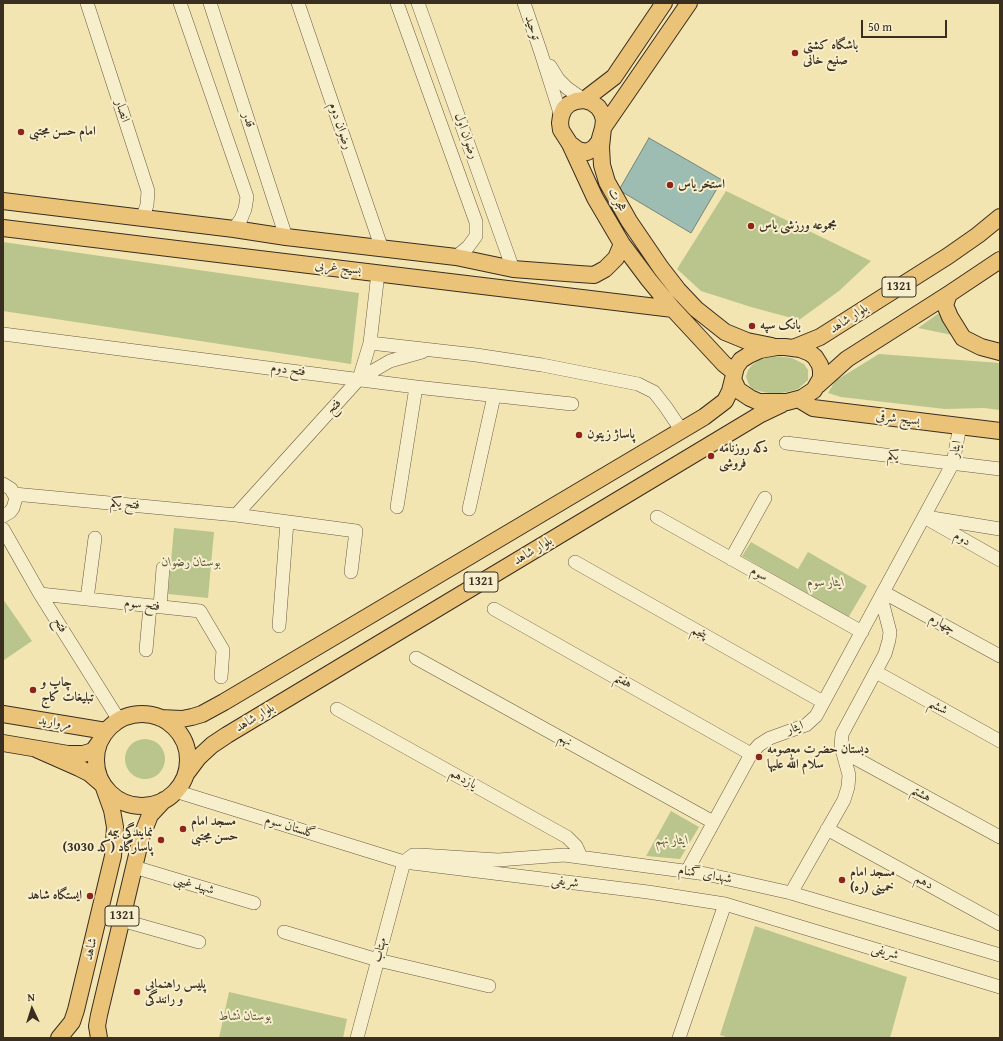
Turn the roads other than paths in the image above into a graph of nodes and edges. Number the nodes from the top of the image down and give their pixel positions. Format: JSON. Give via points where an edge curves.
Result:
{"nodes":[{"id":1,"x":87,"y":3,"type":"edge"},
{"id":2,"x":180,"y":3,"type":"edge"},
{"id":3,"x":210,"y":3,"type":"edge"},
{"id":4,"x":298,"y":3,"type":"edge"},
{"id":5,"x":397,"y":3,"type":"edge"},
{"id":6,"x":418,"y":3,"type":"edge"},
{"id":7,"x":524,"y":3,"type":"edge"},
{"id":8,"x":664,"y":3,"type":"edge"},
{"id":9,"x":689,"y":3,"type":"edge"},
{"id":10,"x":541,"y":53,"type":"junction"},
{"id":11,"x":584,"y":100,"type":"junction"},
{"id":12,"x":560,"y":116,"type":"junction"},
{"id":13,"x":603,"y":128,"type":"junction"},
{"id":14,"x":570,"y":144,"type":"junction"},
{"id":15,"x":3,"y":202,"type":"edge"},
{"id":16,"x":1000,"y":217,"type":"edge"},
{"id":17,"x":142,"y":219,"type":"junction"},
{"id":18,"x":3,"y":228,"type":"edge"},
{"id":19,"x":234,"y":229,"type":"junction"},
{"id":20,"x":286,"y":237,"type":"junction"},
{"id":21,"x":622,"y":244,"type":"junction"},
{"id":22,"x":382,"y":249,"type":"junction"},
{"id":23,"x":456,"y":257,"type":"junction"},
{"id":24,"x":1000,"y":260,"type":"edge"},
{"id":25,"x":513,"y":269,"type":"junction"},
{"id":26,"x":378,"y":273,"type":"junction"},
{"id":27,"x":949,"y":294,"type":"junction"},
{"id":28,"x":673,"y":309,"type":"junction"},
{"id":29,"x":3,"y":334,"type":"edge"},
{"id":30,"x":370,"y":344,"type":"junction"},
{"id":31,"x":785,"y":348,"type":"junction"},
{"id":32,"x":429,"y":350,"type":"junction"},
{"id":33,"x":1000,"y":352,"type":"edge"},
{"id":34,"x":733,"y":375,"type":"junction"},
{"id":35,"x":359,"y":379,"type":"junction"},
{"id":36,"x":416,"y":387,"type":"junction"},
{"id":37,"x":803,"y":395,"type":"junction"},
{"id":38,"x":494,"y":396,"type":"junction"},
{"id":39,"x":572,"y":404,"type":"dead end"},
{"id":40,"x":1000,"y":420,"type":"edge"},
{"id":41,"x":961,"y":421,"type":"junction"},
{"id":42,"x":682,"y":431,"type":"junction"},
{"id":43,"x":1000,"y":431,"type":"edge"},
{"id":44,"x":786,"y":443,"type":"dead end"},
{"id":45,"x":953,"y":463,"type":"junction"},
{"id":46,"x":1000,"y":469,"type":"edge"},
{"id":47,"x":3,"y":484,"type":"edge"},
{"id":48,"x":14,"y":494,"type":"junction"},
{"id":49,"x":765,"y":498,"type":"dead end"},
{"id":50,"x":397,"y":507,"type":"dead end"},
{"id":51,"x":469,"y":509,"type":"dead end"},
{"id":52,"x":3,"y":516,"type":"edge"},
{"id":53,"x":236,"y":516,"type":"junction"},
{"id":54,"x":657,"y":517,"type":"dead end"},
{"id":55,"x":924,"y":517,"type":"junction"},
{"id":56,"x":287,"y":522,"type":"junction"},
{"id":57,"x":3,"y":529,"type":"edge"},
{"id":58,"x":1000,"y":529,"type":"edge"},
{"id":59,"x":95,"y":538,"type":"dead end"},
{"id":60,"x":731,"y":559,"type":"junction"},
{"id":61,"x":1000,"y":560,"type":"edge"},
{"id":62,"x":575,"y":562,"type":"dead end"},
{"id":63,"x":163,"y":568,"type":"dead end"},
{"id":64,"x":351,"y":572,"type":"dead end"},
{"id":65,"x":40,"y":594,"type":"junction"},
{"id":66,"x":882,"y":594,"type":"junction"},
{"id":67,"x":87,"y":599,"type":"junction"},
{"id":68,"x":155,"y":606,"type":"junction"},
{"id":69,"x":494,"y":609,"type":"dead end"},
{"id":70,"x":279,"y":626,"type":"dead end"},
{"id":71,"x":862,"y":632,"type":"junction"},
{"id":72,"x":146,"y":650,"type":"dead end"},
{"id":73,"x":1000,"y":656,"type":"edge"},
{"id":74,"x":416,"y":658,"type":"dead end"},
{"id":75,"x":876,"y":672,"type":"junction"},
{"id":76,"x":221,"y":676,"type":"dead end"},
{"id":77,"x":823,"y":702,"type":"junction"},
{"id":78,"x":337,"y":709,"type":"dead end"},
{"id":79,"x":3,"y":714,"type":"edge"},
{"id":80,"x":160,"y":718,"type":"junction"},
{"id":81,"x":119,"y":720,"type":"junction"},
{"id":82,"x":103,"y":737,"type":"junction"},
{"id":83,"x":1000,"y":742,"type":"edge"},
{"id":84,"x":3,"y":743,"type":"edge"},
{"id":85,"x":36,"y":750,"type":"junction"},
{"id":86,"x":842,"y":751,"type":"junction"},
{"id":87,"x":751,"y":754,"type":"junction"},
{"id":88,"x":186,"y":774,"type":"junction"},
{"id":89,"x":103,"y":784,"type":"junction"},
{"id":90,"x":169,"y":795,"type":"junction"},
{"id":91,"x":714,"y":822,"type":"junction"},
{"id":92,"x":828,"y":829,"type":"junction"},
{"id":93,"x":1000,"y":837,"type":"edge"},
{"id":94,"x":581,"y":857,"type":"junction"},
{"id":95,"x":404,"y":862,"type":"junction"},
{"id":96,"x":134,"y":867,"type":"junction"},
{"id":97,"x":687,"y":871,"type":"junction"},
{"id":98,"x":791,"y":893,"type":"junction"},
{"id":99,"x":254,"y":903,"type":"dead end"},
{"id":100,"x":725,"y":904,"type":"junction"},
{"id":101,"x":121,"y":920,"type":"junction"},
{"id":102,"x":1000,"y":924,"type":"edge"},
{"id":103,"x":284,"y":932,"type":"dead end"},
{"id":104,"x":200,"y":942,"type":"dead end"},
{"id":105,"x":1000,"y":955,"type":"edge"},
{"id":106,"x":378,"y":960,"type":"junction"},
{"id":107,"x":488,"y":986,"type":"dead end"},
{"id":108,"x":1000,"y":987,"type":"edge"},
{"id":109,"x":76,"y":1010,"type":"junction"},
{"id":110,"x":98,"y":1015,"type":"junction"},
{"id":111,"x":59,"y":1038,"type":"edge"},
{"id":112,"x":99,"y":1038,"type":"edge"},
{"id":113,"x":357,"y":1038,"type":"edge"},
{"id":114,"x":679,"y":1038,"type":"edge"}],
"edges":[{"from":1,"to":17,"type":"street","name":"انصار","via":[[148,191]]},
{"from":2,"to":19,"type":"street","name":"قدر","via":[[247,197],[241,219]]},
{"from":3,"to":20,"type":"street","name":"قدر"},
{"from":4,"to":22,"type":"street","name":"رضوان دوم"},
{"from":5,"to":23,"type":"street","name":"رضوان اول","via":[[476,222],[476,236]]},
{"from":6,"to":25,"type":"street","name":"رضوان اول"},
{"from":7,"to":10,"type":"street","name":"توحید"},
{"from":8,"to":11,"type":"main road","via":[[614,77]]},
{"from":9,"to":13,"type":"main road"},
{"from":10,"to":11,"type":"street","via":[[558,79]]},
{"from":10,"to":12,"type":"street"},
{"from":11,"to":12,"type":"main road","via":[[569,104]]},
{"from":11,"to":13,"type":"main road","via":[[598,107],[604,120]]},
{"from":12,"to":14,"type":"main road","via":[[561,130]]},
{"from":13,"to":14,"type":"main road","via":[[599,142],[587,152],[578,150]]},
{"from":13,"to":31,"type":"main road","name":"هجرت","via":[[601,156],[607,182],[629,221],[678,290],[696,309],[725,332],[747,341]]},
{"from":14,"to":21,"type":"main road","name":"هجرت","via":[[595,198]]},
{"from":15,"to":17,"type":"main road","name":"بسیج غربی"},
{"from":16,"to":31,"type":"main road","name":"بلوار شاهد","number":"1321","via":[[948,256],[827,333]]},
{"from":17,"to":19,"type":"main road","name":"بسیج غربی"},
{"from":18,"to":26,"type":"main road","name":"بسیج غربی"},
{"from":19,"to":20,"type":"main road","name":"بسیج غربی"},
{"from":20,"to":22,"type":"main road","name":"بسیج غربی"},
{"from":21,"to":25,"type":"main road","name":"بسیج غربی","via":[[616,258],[605,269],[594,274]]},
{"from":21,"to":28,"type":"main road","name":"هجرت"},
{"from":22,"to":23,"type":"main road","name":"بسیج غربی"},
{"from":22,"to":26,"type":"main road"},
{"from":23,"to":25,"type":"main road","name":"بسیج غربی"},
{"from":24,"to":27,"type":"main road","name":"بلوار شاهد","number":"1321"},
{"from":26,"to":28,"type":"main road","name":"بسیج غربی"},
{"from":26,"to":30,"type":"street","name":"فتح"},
{"from":27,"to":33,"type":"main road","via":[[945,305],[963,338],[981,347]]},
{"from":27,"to":37,"type":"main road","name":"بلوار شاهد","number":"1321","via":[[847,359]]},
{"from":28,"to":34,"type":"main road","name":"هجرت"},
{"from":29,"to":35,"type":"street","name":"فتح دوم"},
{"from":30,"to":32,"type":"street"},
{"from":30,"to":35,"type":"street","name":"فتح"},
{"from":31,"to":34,"type":"main road","via":[[760,350],[749,355],[736,366]]},
{"from":31,"to":37,"type":"main road","via":[[810,353],[820,365],[821,378]]},
{"from":32,"to":35,"type":"street","via":[[390,361]]},
{"from":32,"to":42,"type":"street","via":[[542,365],[638,384],[654,392]]},
{"from":34,"to":37,"type":"main road","via":[[738,390],[759,402]]},
{"from":34,"to":42,"type":"main road","number":"1321","via":[[725,401]]},
{"from":35,"to":36,"type":"street","name":"فتح دوم"},
{"from":35,"to":53,"type":"street","name":"فتح"},
{"from":36,"to":38,"type":"street","name":"فتح دوم"},
{"from":36,"to":50,"type":"street"},
{"from":37,"to":41,"type":"main road","name":"بسیج شرقی"},
{"from":37,"to":88,"type":"main road","name":"بلوار شاهد","number":"1321","via":[[761,414],[227,735],[198,758]]},
{"from":38,"to":39,"type":"street","name":"فتح دوم"},
{"from":38,"to":51,"type":"street"},
{"from":40,"to":41,"type":"main road","name":"بسیج شرقی"},
{"from":41,"to":43,"type":"main road","name":"بسیج شرقی"},
{"from":41,"to":45,"type":"street","name":"ایثار"},
{"from":42,"to":80,"type":"main road","number":"1321","via":[[224,702],[192,717]]},
{"from":44,"to":45,"type":"street","name":"یکم"},
{"from":45,"to":46,"type":"street","name":"یکم"},
{"from":45,"to":55,"type":"street","name":"ایثار"},
{"from":47,"to":48,"type":"street"},
{"from":48,"to":52,"type":"street","via":[[16,498],[13,508]]},
{"from":48,"to":53,"type":"street","name":"فتح یکم"},
{"from":49,"to":60,"type":"street"},
{"from":53,"to":56,"type":"street","name":"فتح یکم"},
{"from":54,"to":60,"type":"street","name":"سوم"},
{"from":55,"to":58,"type":"street"},
{"from":55,"to":61,"type":"street","name":"دوم"},
{"from":55,"to":66,"type":"street","name":"ایثار"},
{"from":56,"to":64,"type":"street","name":"فتح یکم","via":[[356,532]]},
{"from":56,"to":70,"type":"street"},
{"from":57,"to":65,"type":"street","name":"فتح"},
{"from":59,"to":67,"type":"street"},
{"from":60,"to":71,"type":"street","name":"سوم"},
{"from":62,"to":77,"type":"street","name":"پنجم"},
{"from":63,"to":68,"type":"street"},
{"from":65,"to":67,"type":"street","name":"فتح سوم"},
{"from":65,"to":81,"type":"street","name":"فتح"},
{"from":66,"to":71,"type":"street","name":"ایثار"},
{"from":66,"to":73,"type":"street","name":"چهارم"},
{"from":66,"to":75,"type":"street","via":[[890,636],[886,654]]},
{"from":67,"to":68,"type":"street","name":"فتح سوم"},
{"from":68,"to":72,"type":"street"},
{"from":68,"to":76,"type":"street","name":"فتح سوم","via":[[200,611],[223,650]]},
{"from":69,"to":87,"type":"street","name":"هفتم"},
{"from":71,"to":77,"type":"street","name":"ایثار"},
{"from":74,"to":91,"type":"street","name":"نهم"},
{"from":75,"to":83,"type":"street","name":"ششم"},
{"from":75,"to":86,"type":"street","via":[[842,734]]},
{"from":77,"to":87,"type":"street","name":"ایثار","via":[[809,724],[770,738]]},
{"from":78,"to":94,"type":"street","name":"یازدهم","via":[[567,837],[576,846]]},
{"from":79,"to":82,"type":"main road","name":"مروارید"},
{"from":80,"to":81,"type":"main road","via":[[147,714]]},
{"from":80,"to":88,"type":"main road","via":[[172,725],[181,735],[188,761]]},
{"from":81,"to":82,"type":"main road"},
{"from":82,"to":85,"type":"main road","via":[[93,751],[83,754]]},
{"from":82,"to":89,"type":"main road","via":[[96,757],[97,771]]},
{"from":84,"to":85,"type":"main road"},
{"from":85,"to":89,"type":"main road","via":[[80,768]]},
{"from":86,"to":92,"type":"street","via":[[849,774],[848,787]]},
{"from":86,"to":93,"type":"street","name":"هشتم"},
{"from":87,"to":91,"type":"street","name":"ایثار"},
{"from":88,"to":90,"type":"main road"},
{"from":89,"to":90,"type":"main road","via":[[108,791],[128,804],[152,804]]},
{"from":89,"to":109,"type":"main road","name":"شاهد","number":"1321","via":[[114,818],[115,845]]},
{"from":90,"to":95,"type":"street","name":"گلستان سوم"},
{"from":90,"to":96,"type":"main road","name":"شاهد","number":"1321","via":[[150,815]]},
{"from":91,"to":97,"type":"street","name":"ایثار"},
{"from":92,"to":98,"type":"street"},
{"from":92,"to":102,"type":"street","name":"دهم"},
{"from":94,"to":95,"type":"street","name":"شهدای گمنام","via":[[564,855],[498,860],[412,855]]},
{"from":94,"to":97,"type":"street","name":"شهدای گمنام"},
{"from":95,"to":100,"type":"street","name":"شریفی"},
{"from":95,"to":106,"type":"street","name":"مهتاب"},
{"from":96,"to":99,"type":"street","name":"شهید غیبی"},
{"from":96,"to":101,"type":"main road","name":"شاهد","number":"1321"},
{"from":97,"to":98,"type":"street","name":"شهدای گمنام"},
{"from":98,"to":105,"type":"street","name":"شهدای گمنام"},
{"from":100,"to":108,"type":"street","name":"شریفی"},
{"from":100,"to":114,"type":"street"},
{"from":101,"to":104,"type":"street"},
{"from":101,"to":110,"type":"main road","name":"شاهد","number":"1321"},
{"from":103,"to":106,"type":"street"},
{"from":106,"to":107,"type":"street"},
{"from":106,"to":113,"type":"street","name":"مهتاب"},
{"from":109,"to":110,"type":"main road","via":[[79,1020],[85,1023],[92,1023]]},
{"from":109,"to":111,"type":"main road","name":"شاهد","number":"1321","via":[[72,1022]]},
{"from":110,"to":112,"type":"main road","name":"شاهد","number":"1321"}]}
